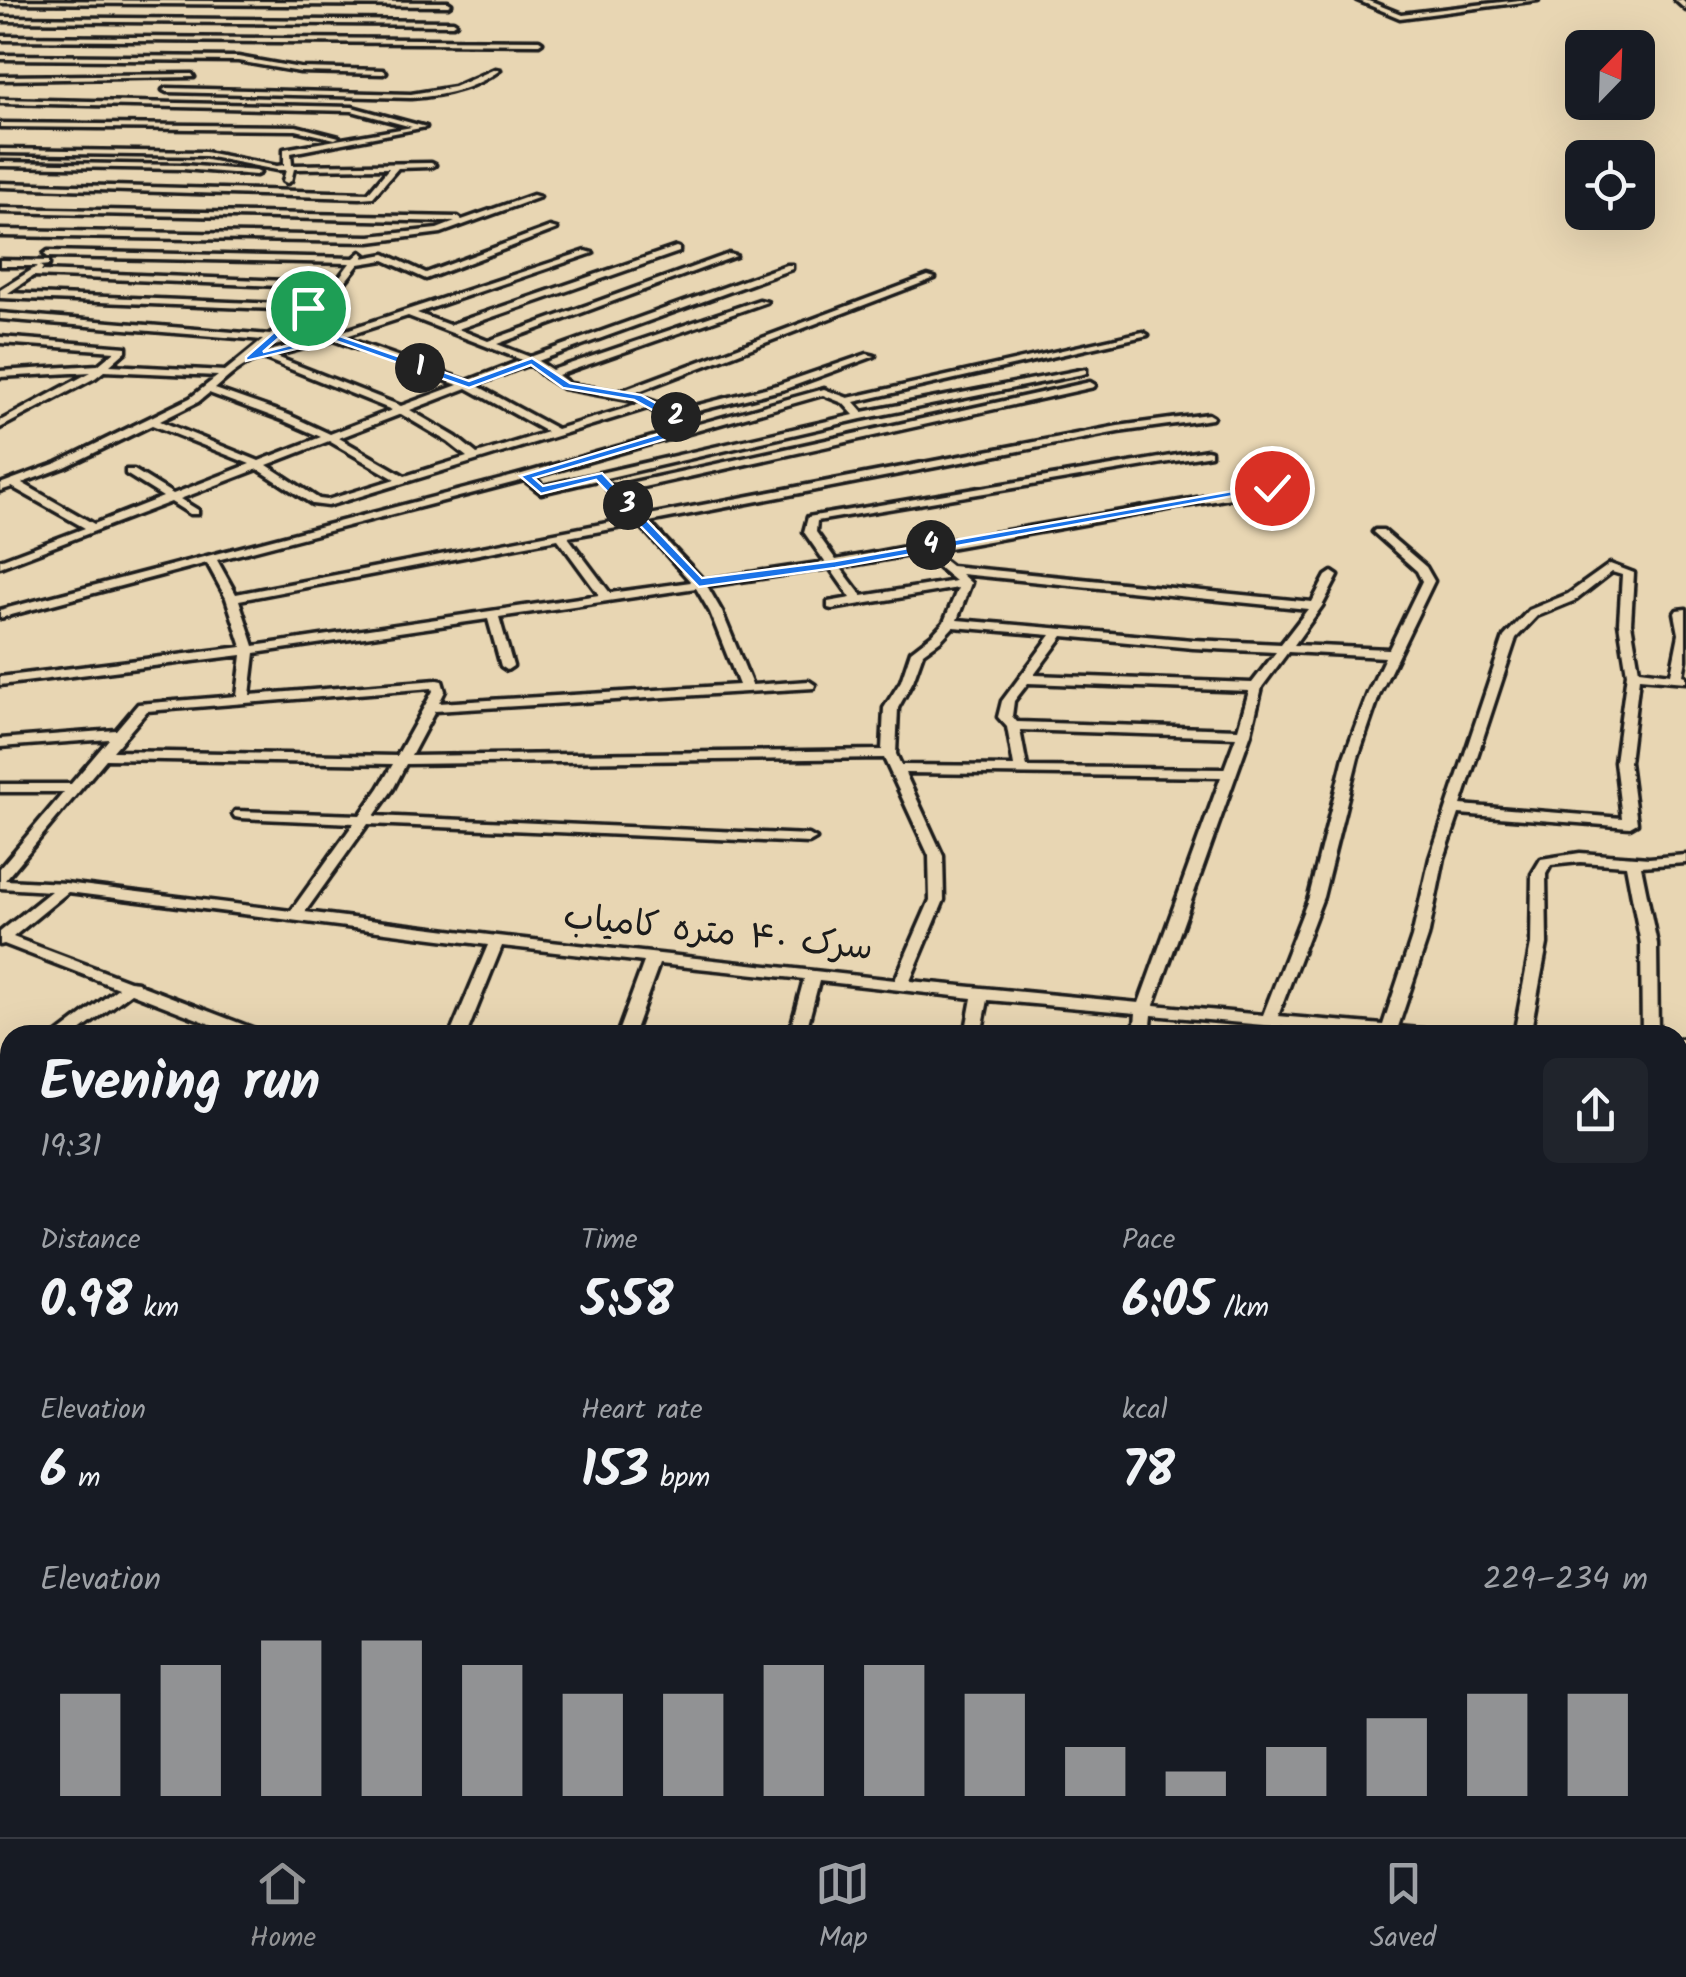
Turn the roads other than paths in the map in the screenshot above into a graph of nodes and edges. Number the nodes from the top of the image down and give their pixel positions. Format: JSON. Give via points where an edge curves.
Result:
{"nodes":[{"id":1,"x":432,"y":0,"type":"edge"},
{"id":2,"x":1376,"y":0,"type":"edge"},
{"id":3,"x":1535,"y":0,"type":"edge"},
{"id":4,"x":1678,"y":0,"type":"edge"},
{"id":5,"x":0,"y":1,"type":"edge"},
{"id":6,"x":183,"y":1,"type":"edge"},
{"id":7,"x":1362,"y":1,"type":"edge"},
{"id":8,"x":1686,"y":8,"type":"edge"},
{"id":9,"x":0,"y":19,"type":"edge"},
{"id":10,"x":172,"y":20,"type":"junction"},
{"id":11,"x":453,"y":23,"type":"dead end"},
{"id":12,"x":0,"y":38,"type":"edge"},
{"id":13,"x":539,"y":42,"type":"dead end"},
{"id":14,"x":0,"y":58,"type":"edge"},
{"id":15,"x":497,"y":70,"type":"dead end"},
{"id":16,"x":383,"y":72,"type":"dead end"},
{"id":17,"x":192,"y":76,"type":"dead end"},
{"id":18,"x":0,"y":78,"type":"edge"},
{"id":19,"x":166,"y":90,"type":"dead end"},
{"id":20,"x":258,"y":92,"type":"junction"},
{"id":21,"x":0,"y":101,"type":"edge"},
{"id":22,"x":121,"y":103,"type":"junction"},
{"id":23,"x":250,"y":105,"type":"junction"},
{"id":24,"x":288,"y":106,"type":"junction"},
{"id":25,"x":0,"y":125,"type":"edge"},
{"id":26,"x":104,"y":126,"type":"junction"},
{"id":27,"x":296,"y":128,"type":"junction"},
{"id":28,"x":360,"y":138,"type":"junction"},
{"id":29,"x":341,"y":140,"type":"junction"},
{"id":30,"x":0,"y":151,"type":"edge"},
{"id":31,"x":0,"y":164,"type":"edge"},
{"id":32,"x":431,"y":165,"type":"dead end"},
{"id":33,"x":396,"y":166,"type":"junction"},
{"id":34,"x":147,"y":167,"type":"junction"},
{"id":35,"x":360,"y":167,"type":"junction"},
{"id":36,"x":288,"y":175,"type":"junction"},
{"id":37,"x":0,"y":185,"type":"edge"},
{"id":38,"x":117,"y":188,"type":"junction"},
{"id":39,"x":536,"y":197,"type":"dead end"},
{"id":40,"x":0,"y":210,"type":"edge"},
{"id":41,"x":92,"y":212,"type":"junction"},
{"id":42,"x":472,"y":221,"type":"junction"},
{"id":43,"x":553,"y":229,"type":"dead end"},
{"id":44,"x":71,"y":232,"type":"junction"},
{"id":45,"x":0,"y":234,"type":"edge"},
{"id":46,"x":370,"y":239,"type":"junction"},
{"id":47,"x":676,"y":250,"type":"dead end"},
{"id":48,"x":590,"y":253,"type":"dead end"},
{"id":49,"x":732,"y":256,"type":"dead end"},
{"id":50,"x":47,"y":259,"type":"junction"},
{"id":51,"x":360,"y":261,"type":"junction"},
{"id":52,"x":0,"y":263,"type":"edge"},
{"id":53,"x":789,"y":267,"type":"dead end"},
{"id":54,"x":32,"y":273,"type":"junction"},
{"id":55,"x":932,"y":278,"type":"dead end"},
{"id":56,"x":337,"y":286,"type":"junction"},
{"id":57,"x":0,"y":295,"type":"edge"},
{"id":58,"x":762,"y":302,"type":"dead end"},
{"id":59,"x":308,"y":308,"type":"junction"},
{"id":60,"x":409,"y":313,"type":"junction"},
{"id":61,"x":0,"y":316,"type":"edge"},
{"id":62,"x":448,"y":328,"type":"junction"},
{"id":63,"x":1142,"y":335,"type":"dead end"},
{"id":64,"x":334,"y":337,"type":"junction"},
{"id":65,"x":272,"y":338,"type":"junction"},
{"id":66,"x":0,"y":340,"type":"edge"},
{"id":67,"x":488,"y":344,"type":"junction"},
{"id":68,"x":266,"y":356,"type":"junction"},
{"id":69,"x":870,"y":356,"type":"dead end"},
{"id":70,"x":249,"y":359,"type":"junction"},
{"id":71,"x":532,"y":361,"type":"junction"},
{"id":72,"x":104,"y":368,"type":"junction"},
{"id":73,"x":1083,"y":371,"type":"dead end"},
{"id":74,"x":0,"y":374,"type":"edge"},
{"id":75,"x":230,"y":374,"type":"junction"},
{"id":76,"x":548,"y":376,"type":"junction"},
{"id":77,"x":469,"y":385,"type":"junction"},
{"id":78,"x":1090,"y":385,"type":"dead end"},
{"id":79,"x":210,"y":390,"type":"junction"},
{"id":80,"x":621,"y":394,"type":"junction"},
{"id":81,"x":847,"y":401,"type":"junction"},
{"id":82,"x":650,"y":404,"type":"junction"},
{"id":83,"x":397,"y":410,"type":"junction"},
{"id":84,"x":672,"y":415,"type":"junction"},
{"id":85,"x":862,"y":416,"type":"junction"},
{"id":86,"x":1208,"y":417,"type":"dead end"},
{"id":87,"x":152,"y":421,"type":"junction"},
{"id":88,"x":0,"y":425,"type":"edge"},
{"id":89,"x":692,"y":428,"type":"junction"},
{"id":90,"x":554,"y":432,"type":"junction"},
{"id":91,"x":331,"y":438,"type":"junction"},
{"id":92,"x":1207,"y":453,"type":"dead end"},
{"id":93,"x":474,"y":457,"type":"junction"},
{"id":94,"x":258,"y":464,"type":"junction"},
{"id":95,"x":130,"y":472,"type":"dead end"},
{"id":96,"x":526,"y":476,"type":"junction"},
{"id":97,"x":598,"y":476,"type":"junction"},
{"id":98,"x":404,"y":480,"type":"junction"},
{"id":99,"x":13,"y":484,"type":"junction"},
{"id":100,"x":0,"y":488,"type":"edge"},
{"id":101,"x":1272,"y":488,"type":"dead end"},
{"id":102,"x":615,"y":490,"type":"junction"},
{"id":103,"x":172,"y":497,"type":"junction"},
{"id":104,"x":194,"y":512,"type":"dead end"},
{"id":105,"x":640,"y":520,"type":"junction"},
{"id":106,"x":92,"y":526,"type":"junction"},
{"id":107,"x":1379,"y":532,"type":"dead end"},
{"id":108,"x":560,"y":536,"type":"junction"},
{"id":109,"x":920,"y":547,"type":"junction"},
{"id":110,"x":212,"y":561,"type":"junction"},
{"id":111,"x":0,"y":564,"type":"edge"},
{"id":112,"x":835,"y":564,"type":"junction"},
{"id":113,"x":942,"y":568,"type":"junction"},
{"id":114,"x":1332,"y":576,"type":"dead end"},
{"id":115,"x":699,"y":583,"type":"junction"},
{"id":116,"x":966,"y":583,"type":"junction"},
{"id":117,"x":606,"y":596,"type":"junction"},
{"id":118,"x":232,"y":598,"type":"junction"},
{"id":119,"x":858,"y":601,"type":"junction"},
{"id":120,"x":832,"y":605,"type":"dead end"},
{"id":121,"x":1316,"y":606,"type":"junction"},
{"id":122,"x":492,"y":613,"type":"junction"},
{"id":123,"x":1686,"y":613,"type":"edge"},
{"id":124,"x":0,"y":614,"type":"edge"},
{"id":125,"x":951,"y":623,"type":"junction"},
{"id":126,"x":1058,"y":634,"type":"junction"},
{"id":127,"x":1288,"y":646,"type":"junction"},
{"id":128,"x":249,"y":650,"type":"junction"},
{"id":129,"x":1390,"y":654,"type":"junction"},
{"id":130,"x":507,"y":666,"type":"dead end"},
{"id":131,"x":1632,"y":673,"type":"junction"},
{"id":132,"x":1028,"y":679,"type":"junction"},
{"id":133,"x":1681,"y":679,"type":"edge"},
{"id":134,"x":0,"y":681,"type":"edge"},
{"id":135,"x":809,"y":684,"type":"dead end"},
{"id":136,"x":1256,"y":687,"type":"junction"},
{"id":137,"x":747,"y":688,"type":"junction"},
{"id":138,"x":243,"y":700,"type":"junction"},
{"id":139,"x":433,"y":707,"type":"junction"},
{"id":140,"x":1014,"y":726,"type":"junction"},
{"id":141,"x":1244,"y":733,"type":"junction"},
{"id":142,"x":120,"y":734,"type":"junction"},
{"id":143,"x":0,"y":743,"type":"edge"},
{"id":144,"x":106,"y":754,"type":"junction"},
{"id":145,"x":889,"y":754,"type":"junction"},
{"id":146,"x":404,"y":760,"type":"junction"},
{"id":147,"x":895,"y":769,"type":"junction"},
{"id":148,"x":1021,"y":770,"type":"junction"},
{"id":149,"x":1226,"y":774,"type":"junction"},
{"id":150,"x":0,"y":788,"type":"edge"},
{"id":151,"x":74,"y":788,"type":"junction"},
{"id":152,"x":1454,"y":808,"type":"junction"},
{"id":153,"x":240,"y":814,"type":"dead end"},
{"id":154,"x":365,"y":818,"type":"junction"},
{"id":155,"x":808,"y":839,"type":"dead end"},
{"id":156,"x":1686,"y":859,"type":"edge"},
{"id":157,"x":1633,"y":864,"type":"junction"},
{"id":158,"x":0,"y":881,"type":"edge"},
{"id":159,"x":66,"y":886,"type":"junction"},
{"id":160,"x":296,"y":914,"type":"junction"},
{"id":161,"x":2,"y":939,"type":"edge"},
{"id":162,"x":497,"y":941,"type":"junction"},
{"id":163,"x":654,"y":956,"type":"junction"},
{"id":164,"x":813,"y":976,"type":"junction"},
{"id":165,"x":901,"y":984,"type":"junction"},
{"id":166,"x":132,"y":985,"type":"junction"},
{"id":167,"x":980,"y":994,"type":"junction"},
{"id":168,"x":1144,"y":1010,"type":"junction"},
{"id":169,"x":1268,"y":1022,"type":"junction"},
{"id":170,"x":78,"y":1025,"type":"edge"},
{"id":171,"x":230,"y":1025,"type":"edge"},
{"id":172,"x":462,"y":1025,"type":"edge"},
{"id":173,"x":629,"y":1025,"type":"edge"},
{"id":174,"x":799,"y":1025,"type":"edge"},
{"id":175,"x":975,"y":1025,"type":"edge"},
{"id":176,"x":1143,"y":1025,"type":"edge"},
{"id":177,"x":1286,"y":1025,"type":"edge"},
{"id":178,"x":1391,"y":1025,"type":"edge"},
{"id":179,"x":1524,"y":1025,"type":"edge"},
{"id":180,"x":1650,"y":1025,"type":"edge"}],
"edges":[{"from":1,"to":6,"type":"street","via":[[448,4]]},
{"from":2,"to":7,"type":"street"},
{"from":3,"to":7,"type":"street","via":[[1400,16]]},
{"from":4,"to":8,"type":"street"},
{"from":5,"to":6,"type":"street"},
{"from":6,"to":10,"type":"street"},
{"from":9,"to":10,"type":"street"},
{"from":10,"to":11,"type":"street"},
{"from":12,"to":13,"type":"street"},
{"from":14,"to":16,"type":"street","via":[[238,59],[311,71]]},
{"from":15,"to":20,"type":"street","via":[[439,94]]},
{"from":17,"to":18,"type":"street"},
{"from":19,"to":20,"type":"street"},
{"from":20,"to":23,"type":"street"},
{"from":21,"to":22,"type":"street"},
{"from":22,"to":23,"type":"street"},
{"from":22,"to":26,"type":"street"},
{"from":23,"to":24,"type":"street"},
{"from":24,"to":27,"type":"street"},
{"from":24,"to":28,"type":"street","via":[[352,108],[422,127]]},
{"from":25,"to":26,"type":"street"},
{"from":26,"to":27,"type":"street"},
{"from":27,"to":29,"type":"street"},
{"from":28,"to":29,"type":"street"},
{"from":28,"to":35,"type":"street","via":[[352,152]]},
{"from":29,"to":36,"type":"street","via":[[287,152]]},
{"from":30,"to":36,"type":"street","via":[[204,154]]},
{"from":31,"to":34,"type":"street"},
{"from":32,"to":33,"type":"street"},
{"from":33,"to":35,"type":"street"},
{"from":33,"to":38,"type":"street","via":[[370,195],[360,196]]},
{"from":34,"to":36,"type":"street"},
{"from":34,"to":38,"type":"street"},
{"from":35,"to":36,"type":"street"},
{"from":37,"to":38,"type":"street"},
{"from":38,"to":41,"type":"street"},
{"from":39,"to":42,"type":"street"},
{"from":40,"to":41,"type":"street"},
{"from":41,"to":42,"type":"street"},
{"from":42,"to":46,"type":"street"},
{"from":43,"to":51,"type":"street","via":[[426,276],[385,257]]},
{"from":44,"to":45,"type":"street"},
{"from":44,"to":46,"type":"street"},
{"from":44,"to":50,"type":"street"},
{"from":46,"to":51,"type":"street"},
{"from":47,"to":62,"type":"street"},
{"from":48,"to":60,"type":"street"},
{"from":49,"to":67,"type":"street"},
{"from":50,"to":51,"type":"street"},
{"from":50,"to":52,"type":"street"},
{"from":50,"to":54,"type":"street"},
{"from":51,"to":56,"type":"street"},
{"from":53,"to":71,"type":"street"},
{"from":54,"to":56,"type":"street"},
{"from":54,"to":57,"type":"street"},
{"from":55,"to":80,"type":"street"},
{"from":56,"to":59,"type":"street"},
{"from":57,"to":59,"type":"street"},
{"from":58,"to":76,"type":"street"},
{"from":59,"to":65,"type":"street"},
{"from":60,"to":62,"type":"street"},
{"from":60,"to":64,"type":"street"},
{"from":61,"to":65,"type":"street"},
{"from":62,"to":67,"type":"street"},
{"from":63,"to":81,"type":"street"},
{"from":64,"to":68,"type":"street"},
{"from":64,"to":77,"type":"street"},
{"from":65,"to":70,"type":"street"},
{"from":66,"to":72,"type":"street","via":[[123,349]]},
{"from":67,"to":71,"type":"street"},
{"from":68,"to":70,"type":"street"},
{"from":68,"to":83,"type":"street"},
{"from":69,"to":84,"type":"street"},
{"from":70,"to":75,"type":"street"},
{"from":71,"to":76,"type":"street"},
{"from":71,"to":77,"type":"street"},
{"from":72,"to":74,"type":"street"},
{"from":72,"to":75,"type":"street"},
{"from":72,"to":88,"type":"street"},
{"from":73,"to":85,"type":"street"},
{"from":75,"to":79,"type":"street"},
{"from":76,"to":80,"type":"street","via":[[567,386]]},
{"from":77,"to":83,"type":"street"},
{"from":77,"to":90,"type":"street"},
{"from":78,"to":102,"type":"street"},
{"from":79,"to":87,"type":"street"},
{"from":79,"to":91,"type":"street"},
{"from":80,"to":82,"type":"street"},
{"from":81,"to":85,"type":"street"},
{"from":81,"to":89,"type":"street","via":[[824,392]]},
{"from":82,"to":84,"type":"street"},
{"from":82,"to":90,"type":"street"},
{"from":83,"to":91,"type":"street"},
{"from":83,"to":93,"type":"street","via":[[453,438]]},
{"from":84,"to":89,"type":"street"},
{"from":85,"to":97,"type":"street"},
{"from":86,"to":105,"type":"street","via":[[1118,428]]},
{"from":87,"to":94,"type":"street"},
{"from":87,"to":99,"type":"street"},
{"from":89,"to":96,"type":"street"},
{"from":90,"to":93,"type":"street"},
{"from":91,"to":94,"type":"street"},
{"from":91,"to":98,"type":"street"},
{"from":92,"to":112,"type":"street","via":[[812,519],[810,532]]},
{"from":93,"to":98,"type":"street"},
{"from":94,"to":98,"type":"street","via":[[316,502]]},
{"from":94,"to":103,"type":"street"},
{"from":95,"to":103,"type":"street"},
{"from":96,"to":97,"type":"street","via":[[541,490]]},
{"from":96,"to":110,"type":"street"},
{"from":97,"to":102,"type":"street"},
{"from":99,"to":100,"type":"street"},
{"from":99,"to":106,"type":"street"},
{"from":101,"to":109,"type":"street"},
{"from":102,"to":105,"type":"street"},
{"from":103,"to":104,"type":"street"},
{"from":103,"to":106,"type":"street"},
{"from":105,"to":108,"type":"street"},
{"from":105,"to":115,"type":"street"},
{"from":106,"to":111,"type":"street"},
{"from":107,"to":129,"type":"street","via":[[1428,581]]},
{"from":108,"to":117,"type":"street"},
{"from":108,"to":118,"type":"street"},
{"from":109,"to":112,"type":"street"},
{"from":109,"to":113,"type":"street"},
{"from":110,"to":118,"type":"street"},
{"from":110,"to":124,"type":"street"},
{"from":112,"to":115,"type":"street"},
{"from":112,"to":119,"type":"street"},
{"from":113,"to":116,"type":"street"},
{"from":113,"to":121,"type":"street"},
{"from":114,"to":121,"type":"street"},
{"from":115,"to":117,"type":"street"},
{"from":115,"to":137,"type":"street"},
{"from":116,"to":119,"type":"street"},
{"from":116,"to":125,"type":"street"},
{"from":117,"to":122,"type":"street"},
{"from":118,"to":128,"type":"street"},
{"from":119,"to":120,"type":"street"},
{"from":121,"to":127,"type":"street"},
{"from":122,"to":128,"type":"street"},
{"from":122,"to":130,"type":"street"},
{"from":123,"to":133,"type":"street"},
{"from":125,"to":126,"type":"street"},
{"from":125,"to":145,"type":"street","via":[[917,651],[890,708]]},
{"from":126,"to":127,"type":"street"},
{"from":126,"to":132,"type":"street"},
{"from":127,"to":129,"type":"street"},
{"from":127,"to":136,"type":"street"},
{"from":128,"to":134,"type":"street"},
{"from":128,"to":138,"type":"street"},
{"from":129,"to":169,"type":"street","via":[[1352,758],[1316,897]]},
{"from":131,"to":133,"type":"street"},
{"from":131,"to":152,"type":"street","via":[[1622,762],[1630,823]]},
{"from":131,"to":152,"type":"street","via":[[1628,574],[1610,568],[1572,597],[1533,613],[1510,637]]},
{"from":132,"to":136,"type":"street"},
{"from":132,"to":140,"type":"street","via":[[1008,700],[1005,716]]},
{"from":135,"to":137,"type":"street"},
{"from":136,"to":141,"type":"street"},
{"from":137,"to":139,"type":"street"},
{"from":138,"to":139,"type":"street","via":[[436,684]]},
{"from":138,"to":142,"type":"street","via":[[143,707]]},
{"from":139,"to":146,"type":"street"},
{"from":140,"to":141,"type":"street"},
{"from":140,"to":148,"type":"street"},
{"from":141,"to":149,"type":"street"},
{"from":142,"to":143,"type":"street"},
{"from":142,"to":144,"type":"street"},
{"from":144,"to":146,"type":"street"},
{"from":144,"to":151,"type":"street"},
{"from":145,"to":146,"type":"street"},
{"from":145,"to":147,"type":"street"},
{"from":146,"to":154,"type":"street"},
{"from":147,"to":148,"type":"street"},
{"from":147,"to":165,"type":"street","via":[[936,856],[937,900]]},
{"from":148,"to":149,"type":"street"},
{"from":149,"to":168,"type":"street"},
{"from":150,"to":151,"type":"street"},
{"from":151,"to":158,"type":"street"},
{"from":152,"to":178,"type":"street"},
{"from":153,"to":154,"type":"street"},
{"from":154,"to":155,"type":"street"},
{"from":154,"to":160,"type":"street"},
{"from":156,"to":157,"type":"street"},
{"from":157,"to":179,"type":"street","via":[[1571,855],[1546,862],[1539,874],[1539,944]]},
{"from":157,"to":180,"type":"street","via":[[1648,944]]},
{"from":158,"to":159,"type":"street","name":"سرک ۴۰ متره کامیاب"},
{"from":159,"to":160,"type":"street","name":"سرک ۴۰ متره کامیاب"},
{"from":159,"to":161,"type":"street"},
{"from":160,"to":162,"type":"street","name":"سرک ۴۰ متره کامیاب"},
{"from":161,"to":166,"type":"street"},
{"from":162,"to":163,"type":"street","name":"سرک ۴۰ متره کامیاب"},
{"from":162,"to":172,"type":"street"},
{"from":163,"to":164,"type":"street","name":"سرک ۴۰ متره کامیاب"},
{"from":163,"to":173,"type":"street"},
{"from":164,"to":165,"type":"street","name":"سرک ۴۰ متره کامیاب"},
{"from":164,"to":174,"type":"street"},
{"from":165,"to":167,"type":"street","name":"سرک ۴۰ متره کامیاب"},
{"from":166,"to":170,"type":"street"},
{"from":166,"to":171,"type":"street"},
{"from":167,"to":168,"type":"street","name":"سرک ۴۰ متره کامیاب"},
{"from":167,"to":175,"type":"street"},
{"from":168,"to":169,"type":"street","name":"سرک ۴۰ متره کامیاب"},
{"from":168,"to":176,"type":"street"},
{"from":169,"to":177,"type":"street","name":"سرک ۴۰ متره کامیاب"}]}
